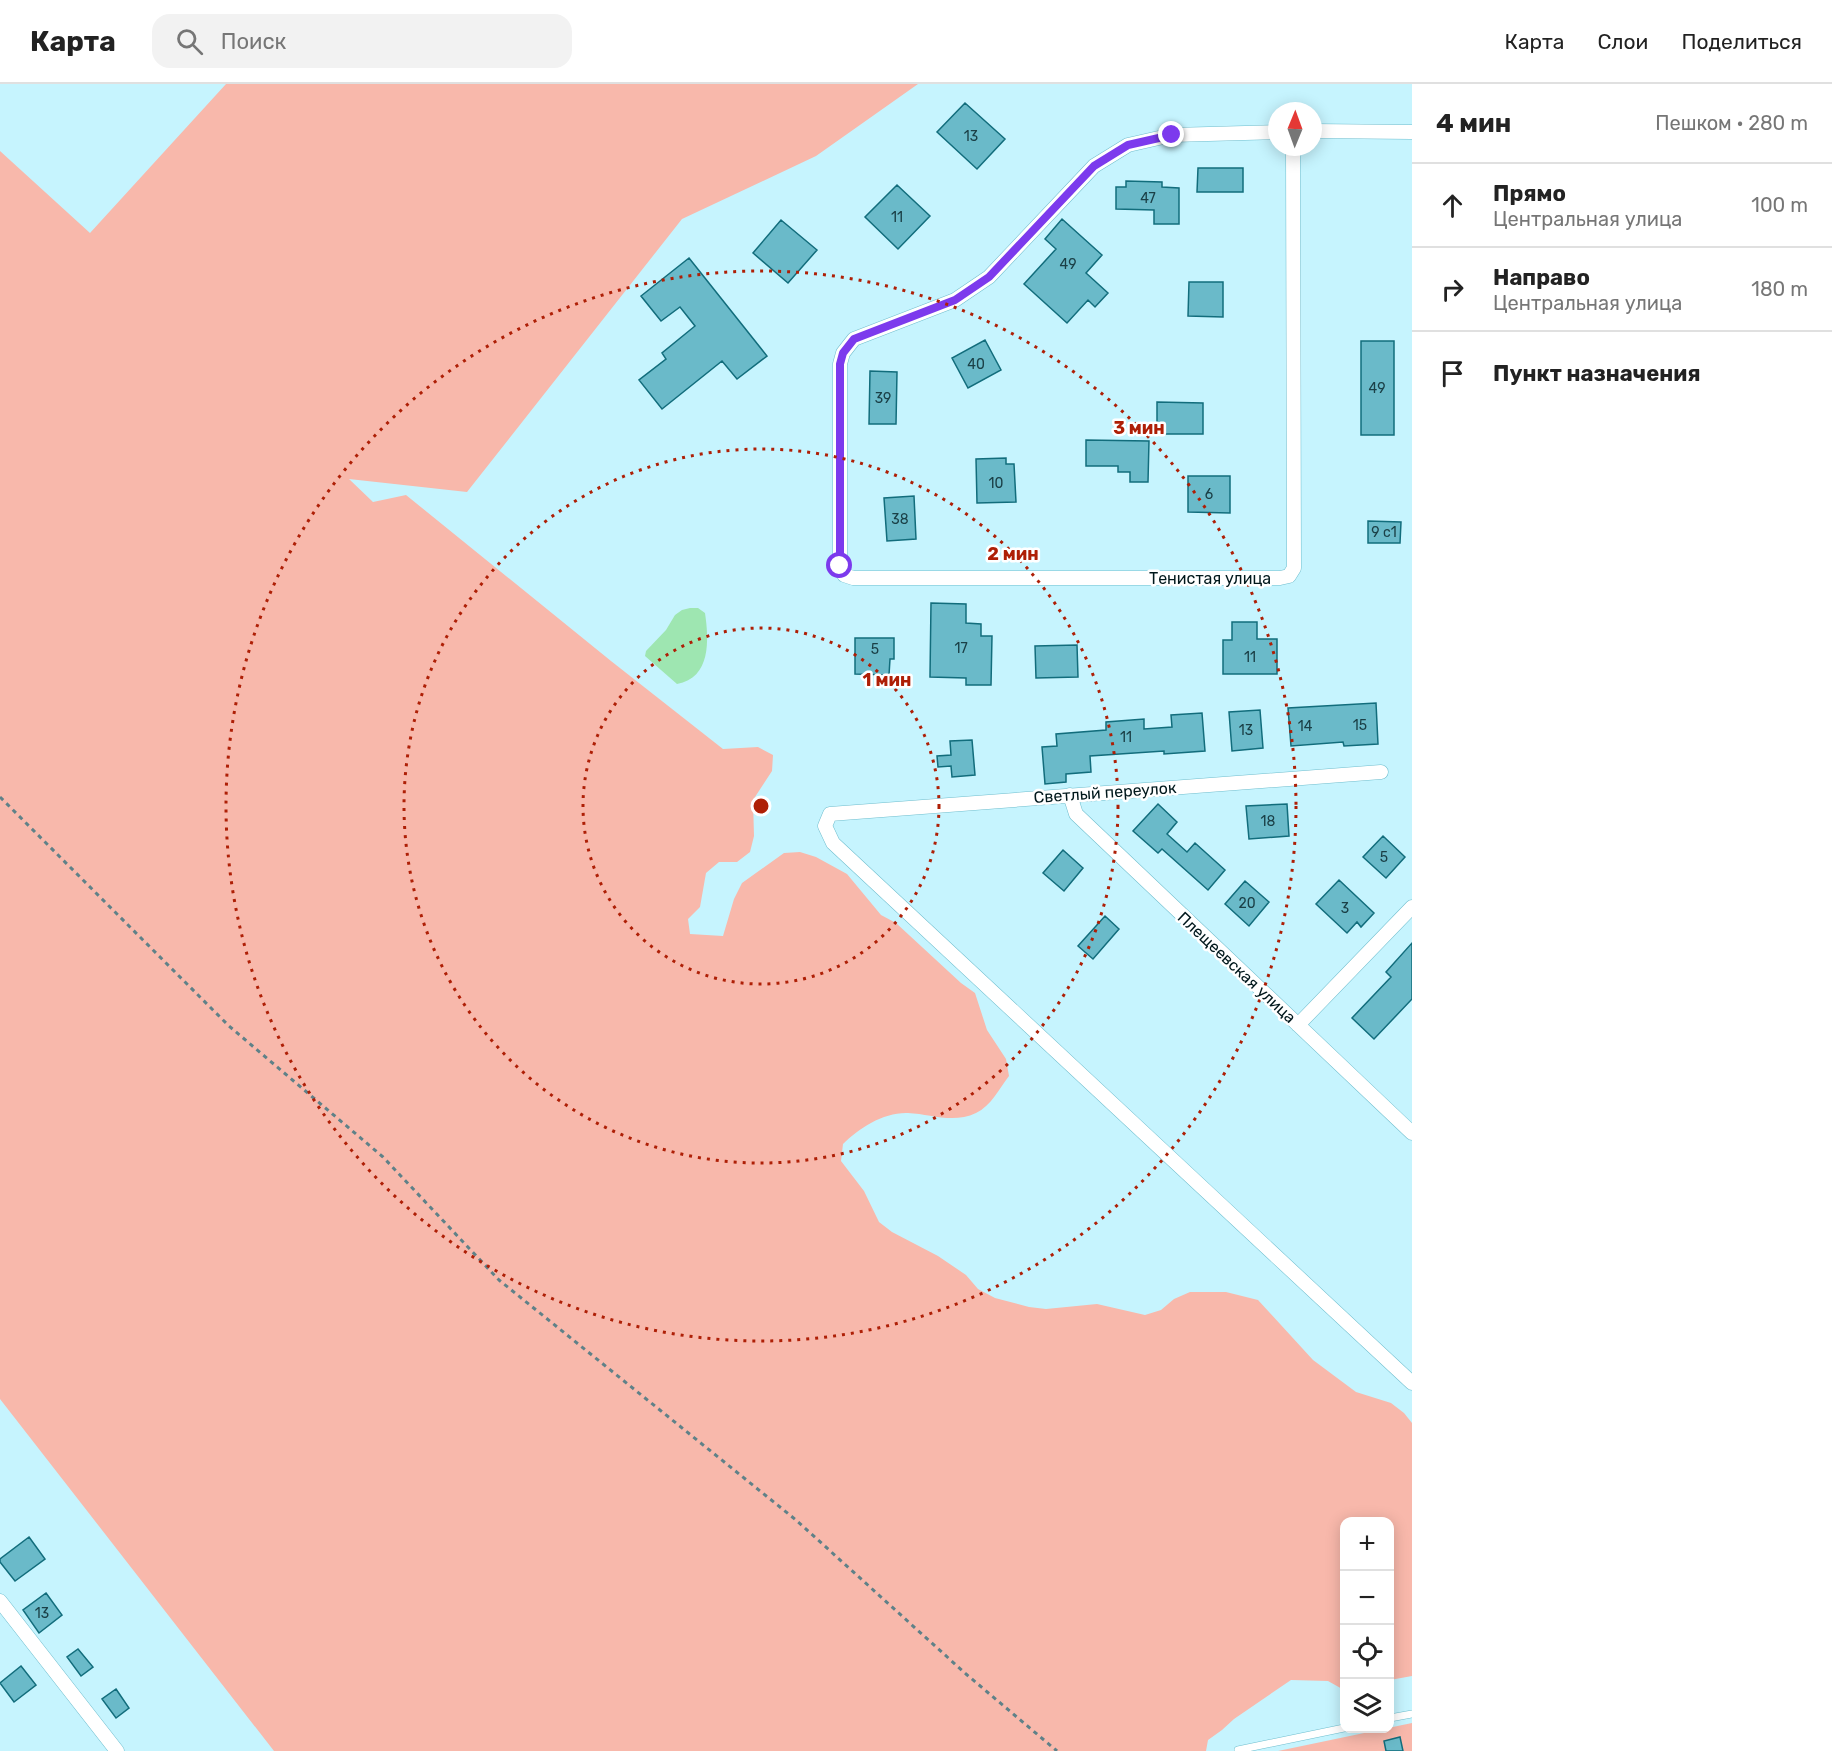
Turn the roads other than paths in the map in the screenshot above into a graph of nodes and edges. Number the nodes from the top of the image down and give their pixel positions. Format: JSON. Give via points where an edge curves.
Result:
{"nodes":[{"id":1,"x":1322,"y":131,"type":"edge"},
{"id":2,"x":1268,"y":132,"type":"edge"},
{"id":3,"x":1412,"y":132,"type":"edge"},
{"id":4,"x":1293,"y":156,"type":"edge"},
{"id":5,"x":1381,"y":772,"type":"dead end"},
{"id":6,"x":1070,"y":795,"type":"junction"},
{"id":7,"x":1412,"y":907,"type":"edge"},
{"id":8,"x":1298,"y":1025,"type":"junction"},
{"id":9,"x":1412,"y":1133,"type":"edge"},
{"id":10,"x":1412,"y":1383,"type":"edge"},
{"id":11,"x":0,"y":1601,"type":"edge"},
{"id":12,"x":1412,"y":1714,"type":"edge"},
{"id":13,"x":1394,"y":1717,"type":"edge"},
{"id":14,"x":1340,"y":1729,"type":"edge"},
{"id":15,"x":1238,"y":1750,"type":"edge"},
{"id":16,"x":117,"y":1751,"type":"edge"}],
"edges":[{"from":1,"to":3,"type":"street"},
{"from":2,"to":4,"type":"street","name":"Тенистая улица","via":[[1172,135],[1128,145],[1094,166],[989,277],[955,300],[854,339],[840,364],[840,566],[844,575],[1289,576],[1294,568]]},
{"from":5,"to":6,"type":"street","name":"Светлый переулок"},
{"from":6,"to":8,"type":"street","name":"Плещеевская улица","via":[[1076,814]]},
{"from":6,"to":10,"type":"street","name":"Светлый переулок","via":[[830,814],[825,826],[832,843]]},
{"from":7,"to":8,"type":"street"},
{"from":8,"to":9,"type":"street","name":"Плещеевская улица"},
{"from":11,"to":16,"type":"street"},
{"from":12,"to":13,"type":"lane"},
{"from":14,"to":15,"type":"lane"}]}
